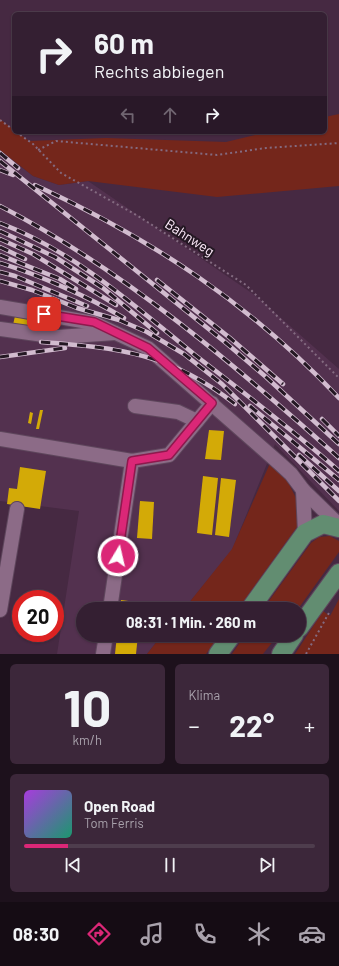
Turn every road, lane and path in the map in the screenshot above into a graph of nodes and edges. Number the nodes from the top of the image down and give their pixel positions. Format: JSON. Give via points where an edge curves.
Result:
{"nodes":[{"id":1,"x":0,"y":120,"type":"edge"},
{"id":2,"x":12,"y":129,"type":"edge"},
{"id":3,"x":19,"y":134,"type":"edge"},
{"id":4,"x":339,"y":143,"type":"edge"},
{"id":5,"x":38,"y":150,"type":"junction"},
{"id":6,"x":0,"y":307,"type":"edge"},
{"id":7,"x":0,"y":329,"type":"edge"},
{"id":8,"x":116,"y":333,"type":"junction"},
{"id":9,"x":339,"y":378,"type":"edge"},
{"id":10,"x":212,"y":403,"type":"junction"},
{"id":11,"x":135,"y":406,"type":"dead end"},
{"id":12,"x":197,"y":421,"type":"junction"},
{"id":13,"x":0,"y":439,"type":"edge"},
{"id":14,"x":132,"y":461,"type":"junction"},
{"id":15,"x":303,"y":490,"type":"junction"},
{"id":16,"x":16,"y":509,"type":"dead end"},
{"id":17,"x":339,"y":527,"type":"edge"},
{"id":18,"x":304,"y":533,"type":"junction"},
{"id":19,"x":339,"y":573,"type":"edge"},
{"id":20,"x":111,"y":602,"type":"edge"},
{"id":21,"x":255,"y":602,"type":"edge"},
{"id":22,"x":332,"y":607,"type":"dead end"},
{"id":23,"x":0,"y":610,"type":"edge"},
{"id":24,"x":306,"y":618,"type":"edge"},
{"id":25,"x":105,"y":642,"type":"edge"},
{"id":26,"x":227,"y":642,"type":"edge"},
{"id":27,"x":289,"y":642,"type":"edge"},
{"id":28,"x":103,"y":654,"type":"edge"},
{"id":29,"x":218,"y":654,"type":"edge"},
{"id":30,"x":281,"y":654,"type":"edge"},
{"id":31,"x":306,"y":654,"type":"edge"}],
"edges":[{"from":1,"to":2,"type":"path"},
{"from":3,"to":5,"type":"path","name":"Bahnweg"},
{"from":4,"to":5,"type":"path","via":[[266,148],[217,155],[56,141]]},
{"from":5,"to":9,"type":"path","name":"Bahnweg","via":[[61,173],[138,216],[246,285]]},
{"from":6,"to":8,"type":"lane","via":[[94,322]]},
{"from":7,"to":8,"type":"lane","via":[[58,336]]},
{"from":8,"to":10,"type":"lane","via":[[148,348]]},
{"from":10,"to":12,"type":"lane"},
{"from":10,"to":15,"type":"lane","via":[[291,474]]},
{"from":11,"to":12,"type":"lane","via":[[178,412]]},
{"from":12,"to":14,"type":"lane","via":[[169,455]]},
{"from":13,"to":14,"type":"lane"},
{"from":14,"to":20,"type":"lane"},
{"from":15,"to":17,"type":"lane"},
{"from":15,"to":18,"type":"lane"},
{"from":16,"to":23,"type":"lane"},
{"from":17,"to":18,"type":"main road","via":[[323,524]]},
{"from":18,"to":21,"type":"main road"},
{"from":19,"to":24,"type":"main road"},
{"from":22,"to":31,"type":"path"},
{"from":25,"to":28,"type":"lane"},
{"from":26,"to":29,"type":"main road"},
{"from":27,"to":30,"type":"main road"}]}
